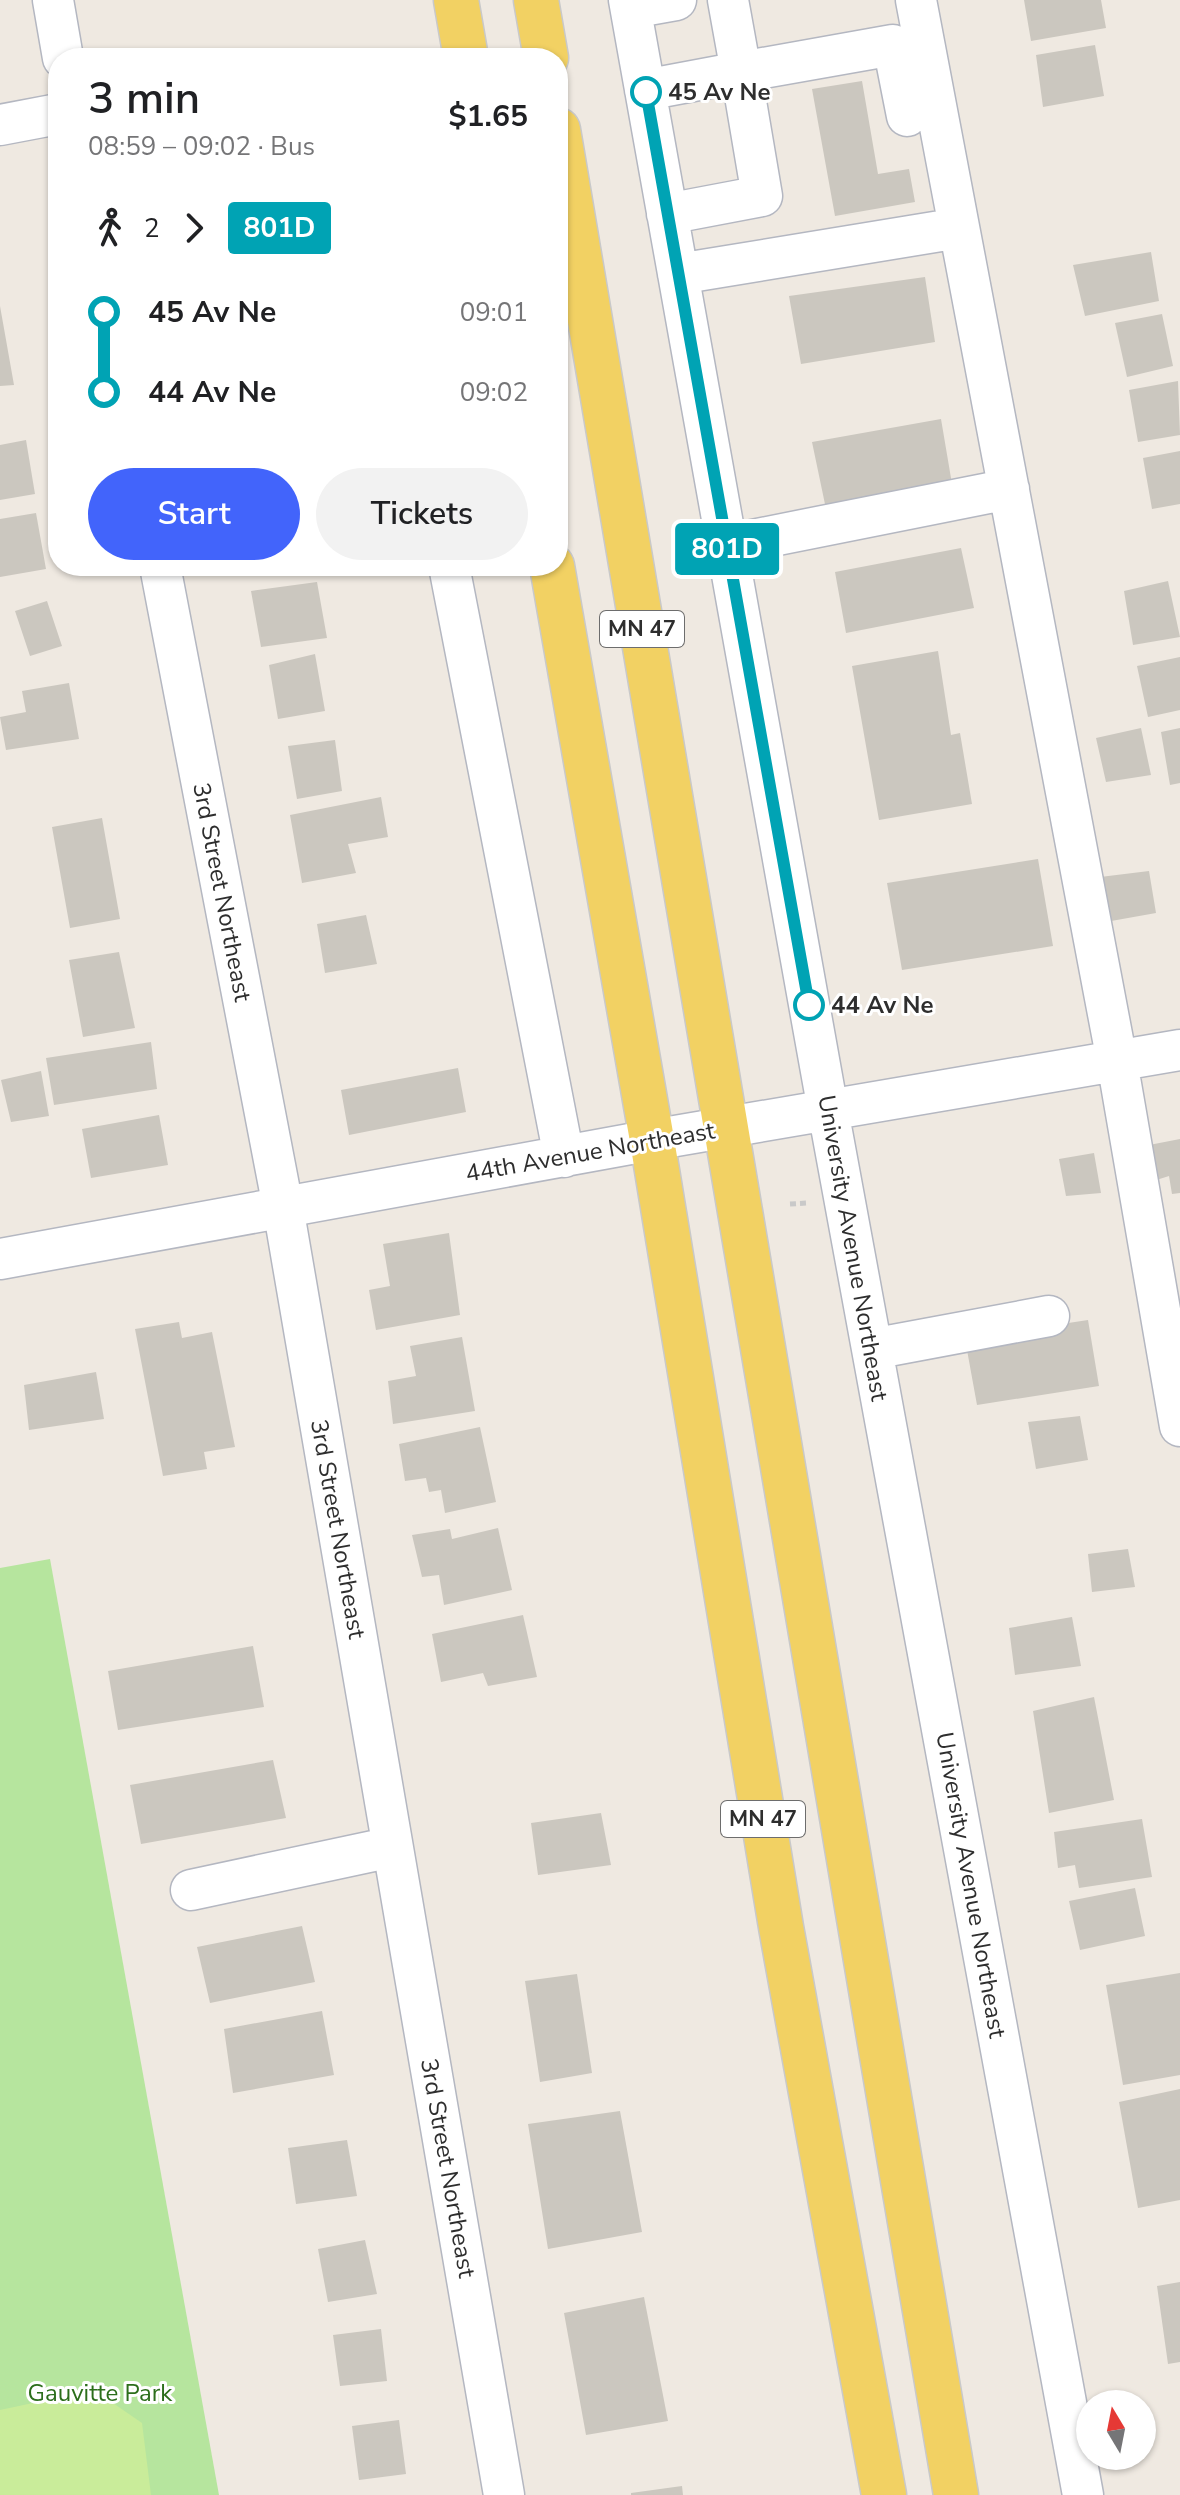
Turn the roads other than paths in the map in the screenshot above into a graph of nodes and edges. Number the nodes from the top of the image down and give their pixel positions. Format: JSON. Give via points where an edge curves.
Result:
{"nodes":[{"id":1,"x":53,"y":0,"type":"edge"},
{"id":2,"x":456,"y":0,"type":"edge"},
{"id":3,"x":536,"y":0,"type":"edge"},
{"id":4,"x":676,"y":0,"type":"edge"},
{"id":5,"x":728,"y":0,"type":"edge"},
{"id":6,"x":916,"y":0,"type":"edge"},
{"id":7,"x":630,"y":4,"type":"edge"},
{"id":8,"x":61,"y":48,"type":"edge"},
{"id":9,"x":464,"y":48,"type":"edge"},
{"id":10,"x":544,"y":48,"type":"edge"},
{"id":11,"x":741,"y":72,"type":"junction"},
{"id":12,"x":645,"y":90,"type":"junction"},
{"id":13,"x":48,"y":116,"type":"edge"},
{"id":14,"x":907,"y":116,"type":"dead end"},
{"id":15,"x":0,"y":125,"type":"edge"},
{"id":16,"x":568,"y":189,"type":"edge"},
{"id":17,"x":667,"y":214,"type":"junction"},
{"id":18,"x":959,"y":228,"type":"junction"},
{"id":19,"x":678,"y":274,"type":"junction"},
{"id":20,"x":1009,"y":489,"type":"junction"},
{"id":21,"x":727,"y":545,"type":"junction"},
{"id":22,"x":162,"y":576,"type":"edge"},
{"id":23,"x":451,"y":576,"type":"edge"},
{"id":24,"x":554,"y":576,"type":"edge"},
{"id":25,"x":1180,"y":1050,"type":"edge"},
{"id":26,"x":1117,"y":1061,"type":"junction"},
{"id":27,"x":828,"y":1110,"type":"junction"},
{"id":28,"x":726,"y":1128,"type":"junction"},
{"id":29,"x":652,"y":1140,"type":"junction"},
{"id":30,"x":564,"y":1157,"type":"junction"},
{"id":31,"x":283,"y":1207,"type":"junction"},
{"id":32,"x":0,"y":1259,"type":"edge"},
{"id":33,"x":1049,"y":1316,"type":"dead end"},
{"id":34,"x":872,"y":1349,"type":"junction"},
{"id":35,"x":1180,"y":1426,"type":"edge"},
{"id":36,"x":392,"y":1847,"type":"junction"},
{"id":37,"x":191,"y":1890,"type":"dead end"},
{"id":38,"x":504,"y":2495,"type":"edge"},
{"id":39,"x":884,"y":2495,"type":"edge"},
{"id":40,"x":956,"y":2495,"type":"edge"},
{"id":41,"x":1083,"y":2495,"type":"edge"}],
"edges":[{"from":1,"to":8,"type":"street"},
{"from":2,"to":9,"type":"main road"},
{"from":3,"to":10,"type":"main road"},
{"from":4,"to":7,"type":"street"},
{"from":5,"to":11,"type":"street"},
{"from":6,"to":18,"type":"street"},
{"from":7,"to":12,"type":"street","name":"University Avenue Northeast"},
{"from":11,"to":12,"type":"street"},
{"from":11,"to":14,"type":"street","via":[[893,45]]},
{"from":11,"to":17,"type":"street","via":[[762,196]]},
{"from":12,"to":17,"type":"street","name":"University Avenue Northeast"},
{"from":13,"to":15,"type":"street"},
{"from":16,"to":28,"type":"main road","number":"MN 47"},
{"from":17,"to":19,"type":"street","name":"University Avenue Northeast"},
{"from":18,"to":19,"type":"street"},
{"from":18,"to":20,"type":"street"},
{"from":19,"to":21,"type":"street","name":"University Avenue Northeast"},
{"from":20,"to":21,"type":"street"},
{"from":20,"to":26,"type":"street"},
{"from":21,"to":27,"type":"street","name":"University Avenue Northeast"},
{"from":22,"to":31,"type":"street","name":"3rd Street Northeast"},
{"from":23,"to":30,"type":"street"},
{"from":24,"to":29,"type":"main road","number":"MN 47"},
{"from":25,"to":26,"type":"street","name":"44th Avenue Northeast"},
{"from":26,"to":27,"type":"street","name":"44th Avenue Northeast"},
{"from":26,"to":35,"type":"street"},
{"from":27,"to":28,"type":"street","name":"44th Avenue Northeast"},
{"from":27,"to":34,"type":"street","name":"University Avenue Northeast"},
{"from":28,"to":29,"type":"street","name":"44th Avenue Northeast"},
{"from":28,"to":40,"type":"main road","number":"MN 47"},
{"from":29,"to":30,"type":"street","name":"44th Avenue Northeast"},
{"from":29,"to":39,"type":"main road","number":"MN 47","via":[[781,1927]]},
{"from":30,"to":31,"type":"street","name":"44th Avenue Northeast"},
{"from":31,"to":32,"type":"street","name":"44th Avenue Northeast"},
{"from":31,"to":36,"type":"street","name":"3rd Street Northeast"},
{"from":33,"to":34,"type":"street"},
{"from":34,"to":41,"type":"street","name":"University Avenue Northeast"},
{"from":36,"to":37,"type":"street"},
{"from":36,"to":38,"type":"street","name":"3rd Street Northeast"}]}
